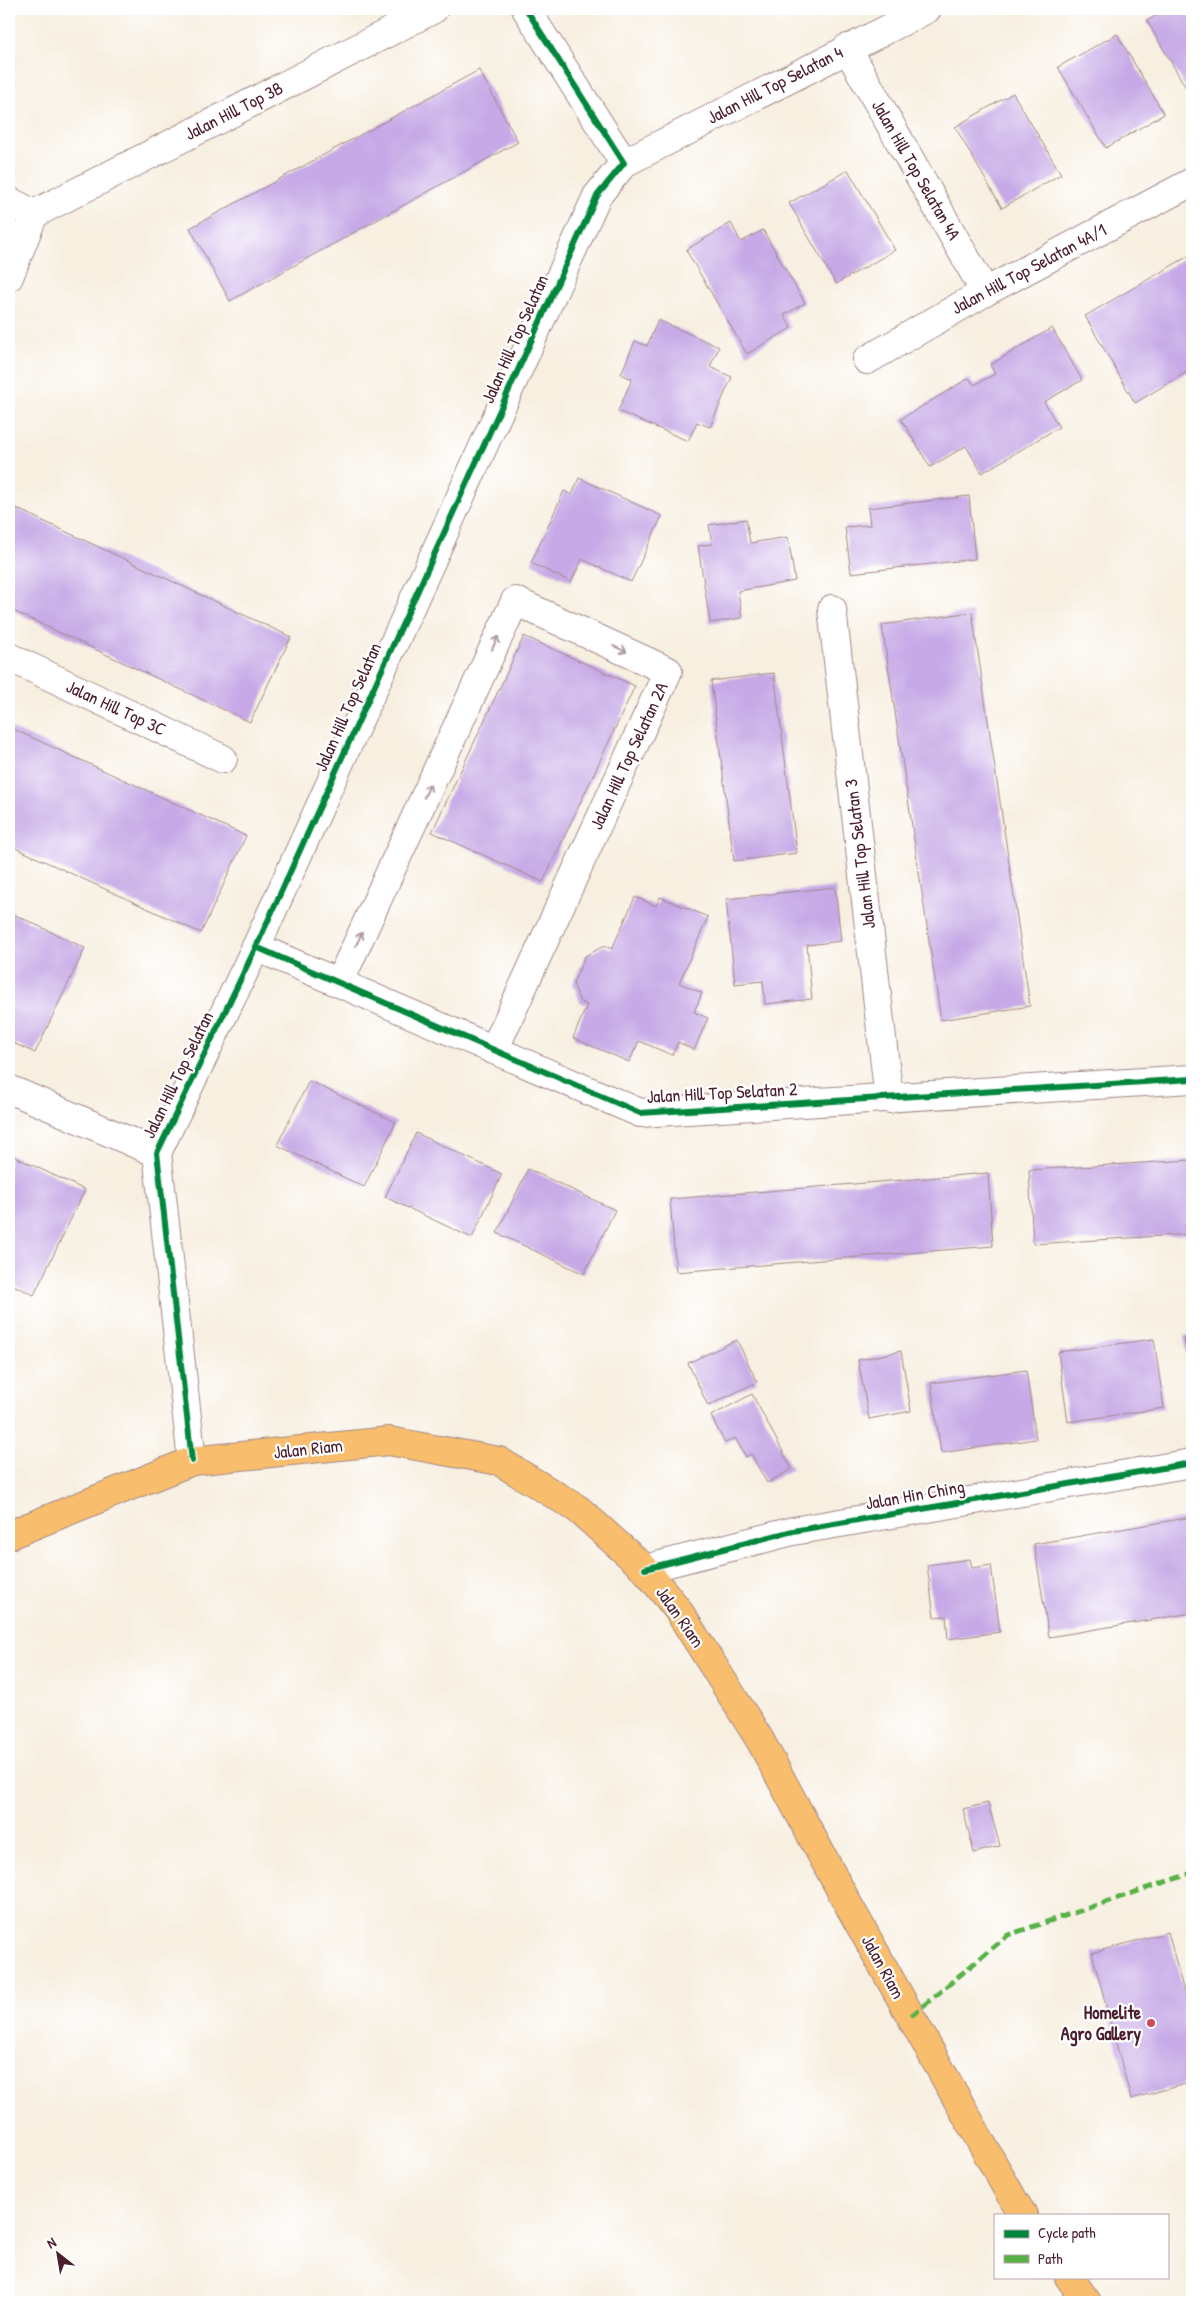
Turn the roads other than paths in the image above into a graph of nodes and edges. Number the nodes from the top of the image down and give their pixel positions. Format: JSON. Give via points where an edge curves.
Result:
{"nodes":[{"id":1,"x":434,"y":9,"type":"edge"},
{"id":2,"x":526,"y":9,"type":"edge"},
{"id":3,"x":927,"y":9,"type":"edge"},
{"id":4,"x":847,"y":48,"type":"junction"},
{"id":5,"x":624,"y":163,"type":"junction"},
{"id":6,"x":1192,"y":182,"type":"edge"},
{"id":7,"x":9,"y":201,"type":"edge"},
{"id":8,"x":34,"y":214,"type":"junction"},
{"id":9,"x":9,"y":277,"type":"edge"},
{"id":10,"x":985,"y":292,"type":"junction"},
{"id":11,"x":867,"y":360,"type":"dead end"},
{"id":12,"x":832,"y":609,"type":"dead end"},
{"id":13,"x":9,"y":657,"type":"edge"},
{"id":14,"x":223,"y":759,"type":"dead end"},
{"id":15,"x":256,"y":947,"type":"junction"},
{"id":16,"x":339,"y":983,"type":"junction"},
{"id":17,"x":494,"y":1050,"type":"junction"},
{"id":18,"x":1192,"y":1079,"type":"edge"},
{"id":19,"x":9,"y":1089,"type":"edge"},
{"id":20,"x":889,"y":1099,"type":"junction"},
{"id":21,"x":157,"y":1153,"type":"junction"},
{"id":22,"x":192,"y":1461,"type":"junction"},
{"id":23,"x":1192,"y":1464,"type":"edge"},
{"id":24,"x":9,"y":1535,"type":"edge"},
{"id":25,"x":645,"y":1569,"type":"junction"},
{"id":26,"x":1023,"y":2214,"type":"edge"},
{"id":27,"x":1070,"y":2278,"type":"edge"},
{"id":28,"x":1087,"y":2302,"type":"edge"}],
"edges":[{"from":1,"to":8,"type":"street","name":"Jalan Hill Top 3B"},
{"from":2,"to":5,"type":"street"},
{"from":3,"to":4,"type":"street","name":"Jalan Hill Top Selatan 4"},
{"from":4,"to":5,"type":"street","name":"Jalan Hill Top Selatan 4"},
{"from":4,"to":10,"type":"street","name":"Jalan Hill Top Selatan 4A"},
{"from":5,"to":15,"type":"street","name":"Jalan Hill Top Selatan","via":[[597,196]]},
{"from":6,"to":10,"type":"street","name":"Jalan Hill Top Selatan 4A/1"},
{"from":7,"to":8,"type":"street"},
{"from":8,"to":9,"type":"street"},
{"from":10,"to":11,"type":"street","name":"Jalan Hill Top Selatan 4A/1"},
{"from":12,"to":20,"type":"street","name":"Jalan Hill Top Selatan 3"},
{"from":13,"to":14,"type":"street","name":"Jalan Hill Top 3C"},
{"from":15,"to":16,"type":"street","name":"Jalan Hill Top Selatan 2"},
{"from":15,"to":21,"type":"street","name":"Jalan Hill Top Selatan"},
{"from":16,"to":17,"type":"street","name":"Jalan Hill Top Selatan 2"},
{"from":16,"to":17,"type":"street","name":"Jalan Hill Top Selatan 2A","one_way":true,"via":[[515,601],[668,671]]},
{"from":17,"to":20,"type":"street","name":"Jalan Hill Top Selatan 2","via":[[640,1113]]},
{"from":18,"to":20,"type":"street","name":"Jalan Hill Top Selatan 2"},
{"from":19,"to":21,"type":"street"},
{"from":21,"to":22,"type":"street","name":"Jalan Hill Top Selatan"},
{"from":22,"to":24,"type":"main road","name":"Jalan Riam"},
{"from":22,"to":25,"type":"main road","name":"Jalan Riam","via":[[389,1440],[499,1461],[578,1509]]},
{"from":23,"to":25,"type":"street","name":"Jalan Hin Ching","via":[[793,1531]]},
{"from":25,"to":26,"type":"main road","name":"Jalan Riam","via":[[678,1610],[760,1740],[848,1904]]},
{"from":27,"to":28,"type":"main road"}]}
